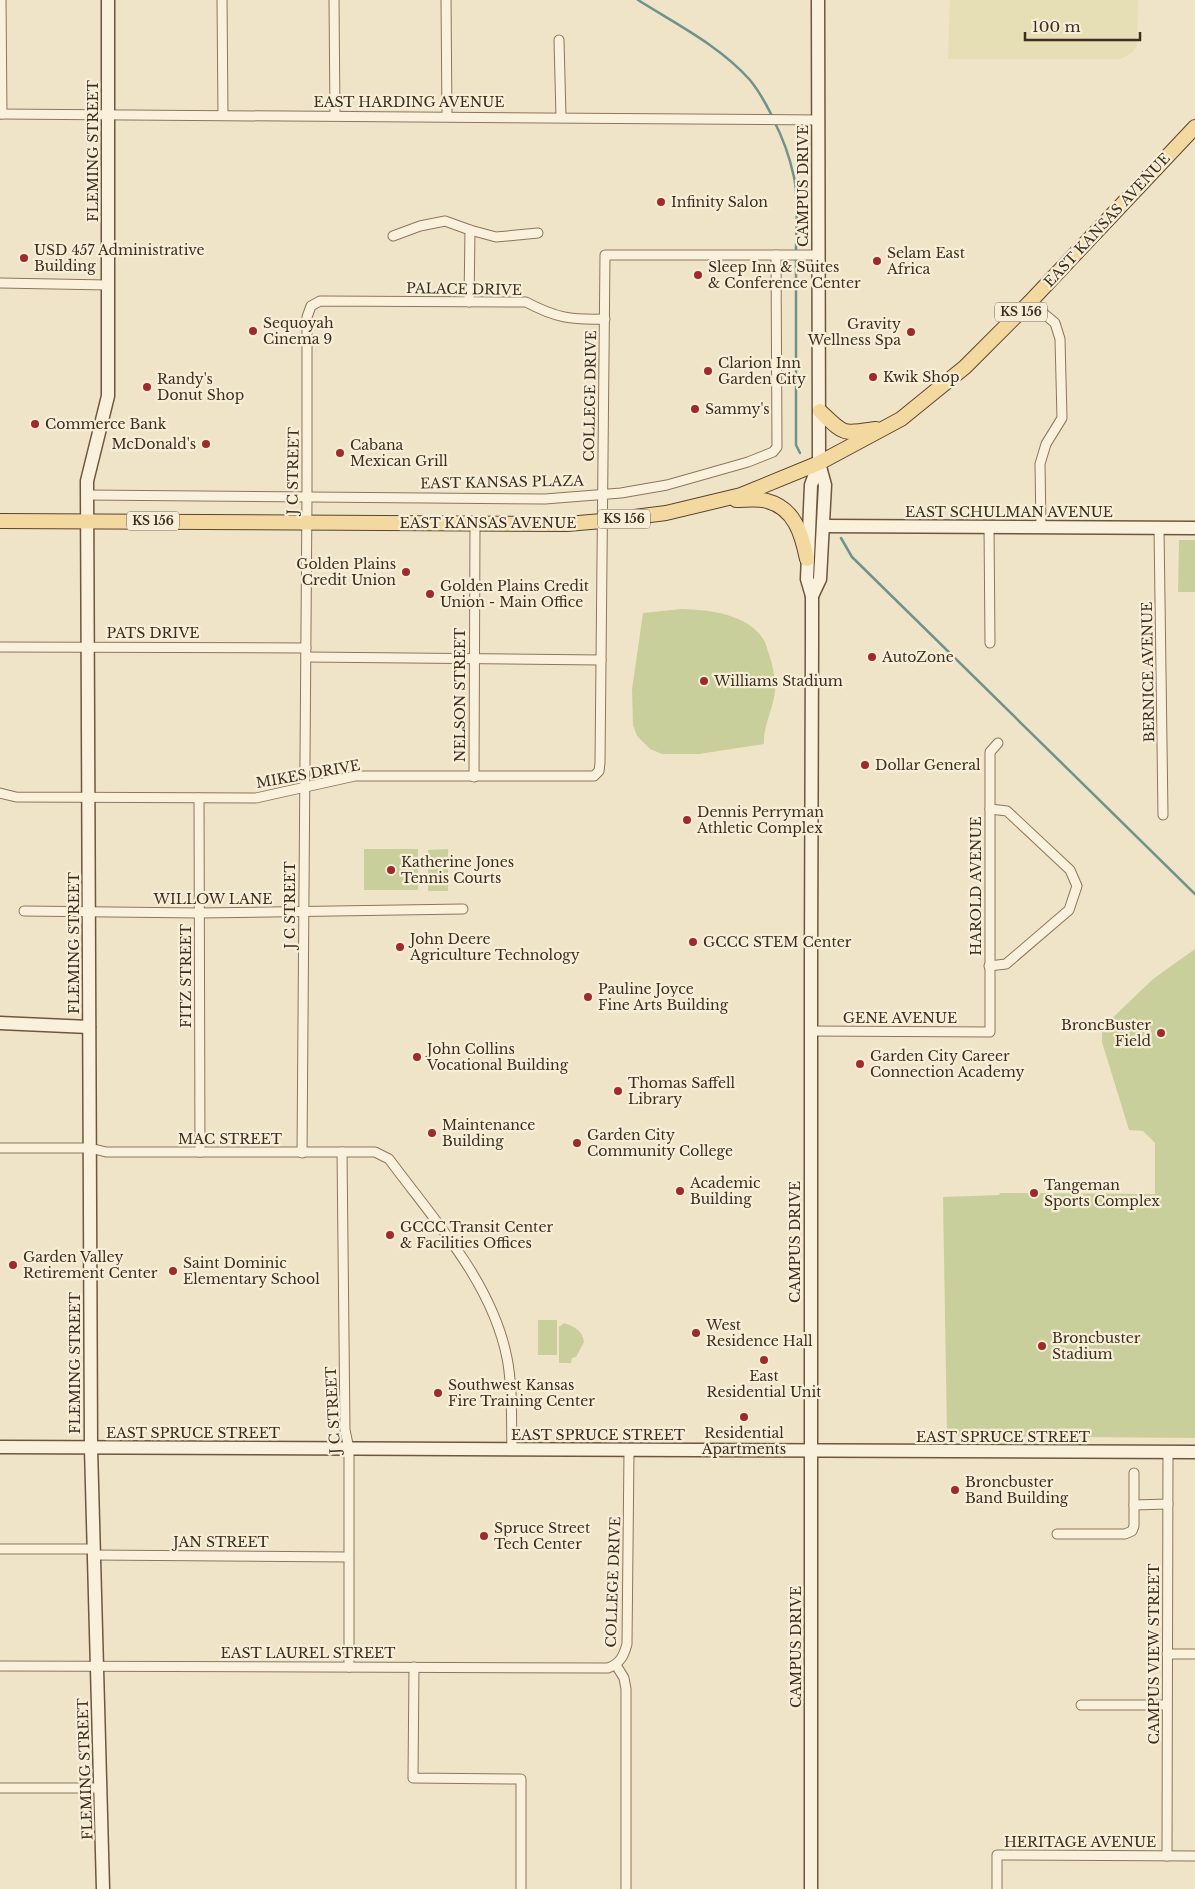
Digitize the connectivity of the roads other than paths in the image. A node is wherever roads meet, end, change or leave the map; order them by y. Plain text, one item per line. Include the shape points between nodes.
1 (1, 0) edge
2 (108, 0) edge
3 (222, 0) edge
4 (334, 0) edge
5 (446, 0) edge
6 (818, 0) edge
7 (559, 40) dead end
8 (1, 114) edge
9 (109, 114) junction
10 (223, 114) junction
11 (336, 115) junction
12 (447, 116) junction
13 (561, 117) junction
14 (818, 120) junction
15 (1195, 128) edge
16 (470, 230) junction
17 (538, 233) dead end
18 (393, 236) dead end
19 (776, 255) junction
20 (813, 255) junction
21 (0, 283) edge
22 (108, 285) junction
23 (320, 301) joint
24 (469, 302) junction
25 (1030, 302) junction
26 (604, 319) junction
27 (820, 411) junction
28 (885, 428) junction
29 (819, 463) junction
30 (603, 494) junction
31 (87, 495) junction
32 (307, 496) junction
33 (722, 500) junction
34 (0, 521) edge
35 (88, 521) junction
36 (602, 521) junction
37 (306, 522) junction
38 (475, 524) junction
39 (823, 526) junction
40 (990, 526) junction
41 (1041, 527) junction
42 (1160, 528) junction
43 (1195, 528) edge
44 (807, 559) junction
45 (812, 596) junction
46 (990, 643) dead end
47 (0, 646) edge
48 (88, 647) junction
49 (306, 653) junction
50 (474, 659) junction
51 (601, 660) junction
52 (998, 744) dead end
53 (474, 777) junction
54 (592, 777) joint
55 (304, 788) junction
56 (0, 793) edge
57 (89, 797) junction
58 (199, 798) junction
59 (990, 809) junction
60 (1163, 815) dead end
61 (463, 909) dead end
62 (24, 911) dead end
63 (304, 912) junction
64 (89, 913) junction
65 (200, 913) junction
66 (989, 966) junction
67 (0, 1023) edge
68 (89, 1027) junction
69 (811, 1031) junction
70 (990, 1032) joint
71 (0, 1148) edge
72 (90, 1148) junction
73 (200, 1152) junction
74 (342, 1152) junction
75 (302, 1153) junction
76 (0, 1447) edge
77 (90, 1448) junction
78 (348, 1449) junction
79 (512, 1450) junction
80 (629, 1451) junction
81 (811, 1451) junction
82 (1168, 1452) junction
83 (1195, 1452) edge
84 (1134, 1473) dead end
85 (1168, 1504) junction
86 (1134, 1505) junction
87 (1057, 1534) dead end
88 (0, 1549) edge
89 (94, 1552) junction
90 (348, 1557) junction
91 (1167, 1654) junction
92 (1195, 1654) edge
93 (616, 1665) junction
94 (0, 1666) edge
95 (97, 1667) junction
96 (349, 1667) junction
97 (414, 1668) junction
98 (1081, 1705) dead end
99 (1167, 1705) junction
100 (0, 1788) edge
101 (100, 1788) junction
102 (1167, 1856) junction
103 (1195, 1856) edge
104 (103, 1889) edge
105 (522, 1889) edge
106 (626, 1889) edge
107 (811, 1889) edge
108 (997, 1889) edge

1 - 8 street
2 - 9 street, FLEMING STREET
3 - 10 street
4 - 11 street
5 - 12 street
6 - 14 street, CAMPUS DRIVE
7 - 13 street
8 - 9 street, EAST HARDING AVENUE
9 - 10 street, EAST HARDING AVENUE
9 - 22 street, FLEMING STREET
10 - 11 street, EAST HARDING AVENUE
11 - 12 street, EAST HARDING AVENUE
12 - 13 street, EAST HARDING AVENUE
13 - 14 street, EAST HARDING AVENUE
14 - 20 street, CAMPUS DRIVE
15 - 25 main road, EAST KANSAS AVENUE / KS 156
16 - 17 street via 496,237
16 - 18 street via 445,221
16 - 24 street
19 - 20 street, COLLEGE DRIVE
19 - 26 street, COLLEGE DRIVE via 604,255
19 - 30 street, EAST KANSAS PLAZA via 777,446 773,452 695,479
20 - 27 street, CAMPUS DRIVE
21 - 22 street
22 - 31 street, FLEMING STREET via 108,396 87,481
23 - 24 street, PALACE DRIVE
23 - 32 street, J C STREET via 312,306 306,317
24 - 26 street, PALACE DRIVE via 526,302 561,317
25 - 28 main road, EAST KANSAS AVENUE / KS 156 via 965,367
25 - 41 street via 1055,323 1060,339 1062,418 1046,444 1040,464
26 - 30 street, COLLEGE DRIVE
27 - 28 main road via 841,431 852,433
27 - 29 street, CAMPUS DRIVE
28 - 29 main road, EAST KANSAS AVENUE / KS 156
29 - 33 main road, EAST KANSAS AVENUE / KS 156
29 - 39 street, CAMPUS DRIVE via 825,485
29 - 44 street, CAMPUS DRIVE via 811,485
30 - 32 street, EAST KANSAS PLAZA via 545,499
30 - 36 street, COLLEGE DRIVE
31 - 32 street, EAST KANSAS PLAZA
31 - 35 street, FLEMING STREET
32 - 37 street, J C STREET
33 - 36 main road, EAST KANSAS AVENUE / KS 156
33 - 44 main road via 766,500 787,512 797,523
34 - 35 main road, EAST KANSAS AVENUE / KS 156
35 - 37 main road, EAST KANSAS AVENUE / KS 156
35 - 48 street, FLEMING STREET
36 - 38 main road, EAST KANSAS AVENUE / KS 156
36 - 51 street, COLLEGE DRIVE
37 - 38 main road, EAST KANSAS AVENUE / KS 156
37 - 49 street, J C STREET
38 - 50 street, NELSON STREET
39 - 40 street, EAST SCHULMAN AVENUE
39 - 45 street, CAMPUS DRIVE via 820,579
40 - 41 street, EAST SCHULMAN AVENUE
40 - 46 street
41 - 42 street, EAST SCHULMAN AVENUE
42 - 43 street, EAST SCHULMAN AVENUE
42 - 60 street, BERNICE AVENUE
44 - 45 street, CAMPUS DRIVE via 807,579
45 - 69 street, CAMPUS DRIVE
47 - 48 street, PATS DRIVE
48 - 49 street, PATS DRIVE
48 - 57 street, FLEMING STREET
49 - 50 street, PATS DRIVE
49 - 55 street, J C STREET
50 - 51 street, PATS DRIVE
50 - 53 street, NELSON STREET
51 - 54 street, COLLEGE DRIVE via 600,763 599,772
52 - 59 street, HAROLD AVENUE via 990,752
53 - 54 street, MIKES DRIVE
53 - 55 street, MIKES DRIVE via 355,776
55 - 58 street, MIKES DRIVE via 256,798
55 - 63 street, J C STREET
56 - 57 street, MIKES DRIVE via 16,797
57 - 58 street, MIKES DRIVE
57 - 64 street, FLEMING STREET
58 - 65 street, FITZ STREET
59 - 66 street, HAROLD AVENUE
59 - 66 street via 1007,811 1070,870 1077,886 1070,910 1006,964
61 - 63 street, WILLOW LANE
62 - 64 street, WILLOW LANE
63 - 65 street, WILLOW LANE
63 - 75 street, J C STREET
64 - 65 street, WILLOW LANE
64 - 68 street, FLEMING STREET
65 - 73 street, FITZ STREET
66 - 70 street, HAROLD AVENUE
67 - 68 street
68 - 72 street, FLEMING STREET
69 - 70 street, GENE AVENUE
69 - 81 street, CAMPUS DRIVE
71 - 72 street, MAC STREET
72 - 73 street, MAC STREET via 106,1152
72 - 77 street, FLEMING STREET
73 - 75 street, MAC STREET
74 - 75 street, MAC STREET
74 - 78 street, J C STREET via 345,1430
74 - 79 street, MAC STREET via 375,1152 389,1159 478,1283 499,1326 510,1374
76 - 77 street, EAST SPRUCE STREET
77 - 78 street, EAST SPRUCE STREET
77 - 89 street, FLEMING STREET
78 - 79 street, EAST SPRUCE STREET
78 - 90 street, J C STREET
79 - 80 street, EAST SPRUCE STREET
80 - 81 street, EAST SPRUCE STREET
80 - 93 street, COLLEGE DRIVE via 627,1644 624,1656
81 - 82 street, EAST SPRUCE STREET
81 - 107 street, CAMPUS DRIVE
82 - 83 street, EAST SPRUCE STREET
82 - 85 street, CAMPUS VIEW STREET
84 - 86 street
85 - 86 street
85 - 91 street, CAMPUS VIEW STREET
86 - 87 street via 1134,1526 1125,1534
88 - 89 street, JAN STREET
89 - 90 street, JAN STREET
89 - 95 street, FLEMING STREET
90 - 96 street, J C STREET
91 - 92 street
91 - 99 street, CAMPUS VIEW STREET
93 - 97 street, EAST LAUREL STREET via 601,1668
93 - 106 street, COLLEGE DRIVE via 626,1689
94 - 95 street, EAST LAUREL STREET
95 - 96 street, EAST LAUREL STREET
95 - 101 street, FLEMING STREET
96 - 97 street, EAST LAUREL STREET
97 - 105 street via 413,1778 521,1779
98 - 99 street
99 - 102 street, CAMPUS VIEW STREET
100 - 101 street
101 - 104 street, FLEMING STREET
102 - 103 street, HERITAGE AVENUE
102 - 108 street, HERITAGE AVENUE via 998,1855

